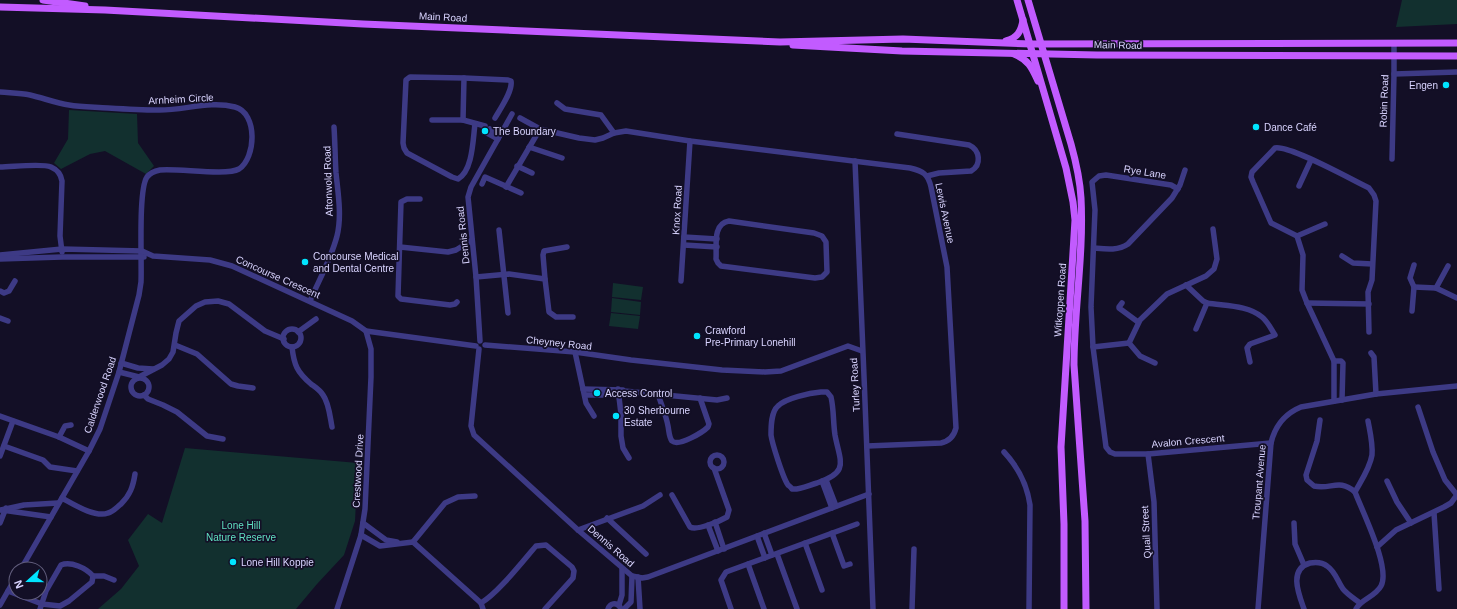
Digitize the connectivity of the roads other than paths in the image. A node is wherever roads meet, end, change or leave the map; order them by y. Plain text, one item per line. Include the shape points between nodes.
1 (43, 0) edge
2 (1017, 0) edge
3 (1028, 0) edge
4 (0, 7) edge
5 (105, 10) junction
6 (1023, 20) junction
7 (780, 42) junction
8 (1000, 42) junction
9 (1457, 43) edge
10 (1031, 44) junction
11 (1042, 44) junction
12 (1394, 44) junction
13 (1034, 53) junction
14 (1045, 53) junction
15 (1012, 54) junction
16 (1394, 56) junction
17 (1457, 56) edge
18 (1457, 72) edge
19 (1394, 74) junction
20 (464, 78) junction
21 (0, 92) edge
22 (1046, 95) junction
23 (557, 103) dead end
24 (512, 114) dead end
25 (495, 118) dead end
26 (520, 118) dead end
27 (432, 120) dead end
28 (463, 120) junction
29 (334, 127) dead end
30 (483, 128) junction
31 (540, 129) junction
32 (614, 133) junction
33 (897, 134) dead end
34 (499, 137) junction
35 (690, 141) junction
36 (530, 147) junction
37 (562, 158) dead end
38 (1392, 159) dead end
39 (1311, 160) junction
40 (855, 161) junction
41 (517, 166) junction
42 (0, 167) edge
43 (1184, 170) dead end
44 (532, 173) dead end
45 (927, 176) junction
46 (482, 184) dead end
47 (506, 186) junction
48 (1299, 186) dead end
49 (1178, 189) junction
50 (520, 193) dead end
51 (420, 199) dead end
52 (1325, 224) dead end
53 (1213, 229) dead end
54 (499, 230) dead end
55 (1297, 236) junction
56 (684, 237) junction
57 (717, 239) junction
58 (472, 240) junction
59 (684, 245) junction
60 (400, 247) junction
61 (566, 247) dead end
62 (717, 247) junction
63 (1094, 248) junction
64 (62, 249) junction
65 (0, 255) edge
66 (142, 255) junction
67 (1342, 256) dead end
68 (62, 257) junction
69 (0, 259) edge
70 (1372, 264) junction
71 (1414, 265) dead end
72 (1448, 266) dead end
73 (504, 274) junction
74 (476, 277) junction
75 (545, 279) junction
76 (15, 281) dead end
77 (681, 281) dead end
78 (1186, 285) junction
79 (1414, 287) junction
80 (1436, 288) junction
81 (0, 291) edge
82 (1457, 298) edge
83 (310, 301) junction
84 (457, 302) dead end
85 (1122, 303) dead end
86 (1207, 303) junction
87 (1307, 303) junction
88 (1369, 304) junction
89 (1412, 311) dead end
90 (508, 313) dead end
91 (573, 317) dead end
92 (0, 318) edge
93 (316, 319) dead end
94 (8, 321) dead end
95 (1138, 322) junction
96 (1196, 328) dead end
97 (366, 331) junction
98 (298, 332) junction
99 (1369, 332) dead end
100 (284, 339) junction
101 (1129, 343) junction
102 (174, 345) junction
103 (480, 345) junction
104 (292, 347) junction
105 (1094, 348) junction
106 (862, 351) junction
107 (575, 352) junction
108 (1371, 352) dead end
109 (1334, 361) junction
110 (1250, 362) dead end
111 (1155, 363) dead end
112 (121, 364) junction
113 (154, 369) junction
114 (119, 372) junction
115 (139, 377) junction
116 (1457, 386) edge
117 (253, 388) dead end
118 (583, 389) junction
119 (620, 391) junction
120 (658, 394) junction
121 (1376, 394) junction
122 (144, 395) junction
123 (585, 395) junction
124 (700, 398) junction
125 (727, 398) dead end
126 (1342, 400) junction
127 (1334, 401) junction
128 (1418, 407) dead end
129 (0, 416) edge
130 (594, 416) dead end
131 (1320, 420) dead end
132 (13, 421) junction
133 (1368, 421) dead end
134 (72, 426) dead end
135 (332, 427) dead end
136 (59, 437) junction
137 (223, 439) dead end
138 (1270, 443) junction
139 (4, 446) junction
140 (867, 446) junction
141 (1108, 450) joint
142 (89, 451) junction
143 (1004, 452) dead end
144 (1148, 454) junction
145 (0, 456) edge
146 (629, 458) dead end
147 (714, 468) dead end
148 (77, 471) junction
149 (135, 474) dead end
150 (824, 480) junction
151 (1388, 482) dead end
152 (1355, 492) junction
153 (672, 494) dead end
154 (869, 494) junction
155 (660, 495) dead end
156 (474, 496) dead end
157 (60, 501) junction
158 (834, 507) junction
159 (3, 510) edge
160 (1434, 512) junction
161 (51, 517) junction
162 (607, 518) junction
163 (0, 522) edge
164 (715, 522) junction
165 (363, 523) junction
166 (1294, 523) dead end
167 (1411, 523) junction
168 (857, 524) dead end
169 (708, 525) junction
170 (578, 530) junction
171 (764, 533) junction
172 (832, 533) junction
173 (361, 535) junction
174 (757, 536) junction
175 (413, 542) junction
176 (405, 543) junction
177 (805, 543) junction
178 (1377, 547) junction
179 (914, 549) dead end
180 (721, 550) junction
181 (646, 554) dead end
182 (774, 554) junction
183 (765, 558) junction
184 (26, 561) edge
185 (748, 564) junction
186 (850, 564) dead end
187 (1304, 565) junction
188 (622, 569) junction
189 (93, 576) junction
190 (632, 576) junction
191 (638, 577) junction
192 (114, 580) dead end
193 (1439, 588) dead end
194 (622, 590) junction
195 (822, 590) dead end
196 (8, 591) edge
197 (632, 592) junction
198 (30, 601) edge
199 (481, 603) junction
200 (1360, 603) junction
201 (1, 606) edge
202 (41, 606) edge
203 (621, 608) edge
204 (337, 609) edge
205 (483, 609) edge
206 (545, 609) edge
207 (608, 609) edge
208 (640, 609) edge
209 (731, 609) edge
210 (764, 609) edge
211 (797, 609) edge
212 (873, 609) edge
213 (912, 609) edge
214 (1029, 609) edge
215 (1064, 609) edge
216 (1086, 609) edge
217 (1157, 609) edge
218 (1258, 609) edge
219 (1304, 609) edge
220 (1356, 609) edge

1 - 5 main road, Main Road
2 - 6 main road, Witkoppen Road
3 - 11 main road, Witkoppen Road
4 - 5 main road, Main Road
5 - 7 main road, Main Road
6 - 8 main road via 1017,36
6 - 10 main road, Witkoppen Road
7 - 8 main road, Main Road via 903,39
7 - 15 main road, Main Road via 797,46
8 - 10 main road, Main Road
9 - 12 main road, Main Road
10 - 11 main road, Main Road
10 - 13 main road, Witkoppen Road
11 - 12 main road, Main Road
11 - 14 main road, Witkoppen Road
12 - 16 street, Robin Road
13 - 14 main road, Main Road
13 - 15 main road, Main Road
13 - 22 main road, Witkoppen Road
14 - 16 main road, Main Road
14 - 216 main road, Witkoppen Road via 1073,150 1081,198 1074,365 1085,521
15 - 22 main road via 1028,62
16 - 17 main road, Main Road
16 - 19 street, Robin Road
18 - 19 street
19 - 38 street, Robin Road
20 - 25 street via 511,81 510,90
20 - 28 street
20 - 30 street via 410,77 406,80 404,148 409,154 458,179 464,173
21 - 66 street, Arnheim Circle via 29,95 77,106 157,110 227,106 241,109 247,115 251,142 245,164 238,169 227,172 167,170 156,171 147,177 142,194
22 - 215 main road, Witkoppen Road via 1070,182 1075,220 1061,447
23 - 32 street via 565,109 601,115
24 - 34 street, Dennis Road
26 - 31 street, Lewis Avenue
27 - 28 street
28 - 30 street
29 - 83 street, Aftonwold Road via 339,196 338,227 331,254
30 - 34 street
31 - 32 street, Lewis Avenue via 589,140
31 - 36 street
32 - 35 street, Lewis Avenue via 626,131
33 - 45 street via 969,145 976,151 978,161 971,171
34 - 58 street, Dennis Road via 469,192
35 - 40 street, Lewis Avenue
35 - 56 street, Knox Road
36 - 37 street
36 - 41 street
39 - 48 street
39 - 55 street via 1283,148 1276,148 1252,174 1256,193 1271,223
39 - 70 street via 1369,188 1374,195 1376,201
40 - 45 street, Lewis Avenue via 914,169
40 - 106 street, Turley Road
41 - 44 street
41 - 47 street
42 - 64 street via 49,166 58,171 62,181
43 - 49 street
45 - 140 street, Lewis Avenue via 947,267 955,433 948,441 941,443
46 - 47 street via 485,177
47 - 50 street
49 - 63 street, Rye Lane via 1125,246 1118,249
49 - 63 street, Rye Lane via 1171,185 1106,175 1096,177 1092,182 1095,210
51 - 60 street via 407,199 402,202
52 - 55 street
53 - 78 street via 1216,265 1206,276
54 - 73 street
55 - 87 street via 1304,254 1302,290
56 - 57 street
56 - 59 street, Knox Road
57 - 62 street
57 - 62 street via 718,228 729,221 817,233 826,242 828,269 824,275 817,278 724,267 717,261
58 - 60 street via 448,252
58 - 74 street, Dennis Road
59 - 62 street
59 - 77 street, Knox Road
60 - 84 street via 399,298 450,305
61 - 75 street via 544,251
63 - 105 street, Rye Lane via 1091,307
64 - 65 street, Concourse Crescent
64 - 66 street, Concourse Crescent
64 - 68 street
66 - 68 street, Concourse Crescent
66 - 83 street, Concourse Crescent via 210,260 232,266
66 - 112 street, Calderwood Road via 139,295
67 - 70 street via 1349,262
68 - 69 street, Concourse Crescent
70 - 88 street
71 - 79 street via 1410,278
72 - 80 street
73 - 74 street
73 - 75 street
73 - 90 street
74 - 103 street, Dennis Road
75 - 91 street via 548,309 551,314 556,317
76 - 81 street via 8,292
78 - 86 street
78 - 95 street via 1167,294
79 - 80 street
79 - 89 street
80 - 82 street
83 - 97 street, Concourse Crescent via 352,321
85 - 95 street via 1119,308
86 - 96 street
86 - 110 street via 1243,308 1262,317 1275,336 1250,344
87 - 88 street
87 - 109 street
88 - 99 street
92 - 94 street
93 - 98 street
95 - 101 street
97 - 103 street, Cheyney Road
97 - 165 street, Crestwood Drive via 371,349 371,377
98 - 100 street via 293,329 287,331
98 - 104 street via 301,337 300,343
100 - 102 street via 265,331 229,304 210,301 196,306 179,321
100 - 104 street via 286,345
101 - 105 street
101 - 111 street via 1140,356
102 - 113 street via 169,359
102 - 117 street via 197,354 231,384
103 - 107 street, Cheyney Road
103 - 170 street, Dennis Road via 471,426 474,435
104 - 135 street via 297,369 325,397
105 - 141 street, Rye Lane via 1105,443
106 - 107 street, Cheyney Road via 848,346 781,371 766,372 722,370
106 - 140 street, Turley Road
107 - 118 street
108 - 121 street via 1374,360
109 - 126 street via 1343,363
109 - 127 street
112 - 113 street
112 - 114 street, Calderwood Road
113 - 115 street
114 - 115 street
114 - 142 street, Calderwood Road via 100,429
115 - 122 street via 149,384 149,390
115 - 122 street via 133,381 131,387 136,395
116 - 121 street, Troupant Avenue
118 - 119 street
118 - 123 street
119 - 120 street
119 - 123 street
119 - 146 street via 620,436
120 - 124 street
120 - 124 street via 670,437 676,443 686,441 708,427
121 - 126 street, Troupant Avenue
122 - 137 street via 177,412 207,436
123 - 130 street via 588,408
124 - 125 street
126 - 127 street, Troupant Avenue
127 - 138 street, Troupant Avenue via 1301,407 1291,412 1280,422
128 - 160 street via 1428,440 1445,480 1457,495 1451,502
129 - 132 street
131 - 152 street via 1317,440 1306,475 1307,480 1314,486 1342,485
132 - 136 street
132 - 139 street
133 - 152 street via 1372,456
134 - 136 street via 65,426
136 - 142 street
138 - 144 street, Avalon Crescent
138 - 218 street, Troupant Avenue
139 - 145 street
139 - 148 street via 43,460 50,467
140 - 154 street, Turley Road
141 - 144 street, Avalon Crescent via 1115,454
142 - 148 street, Calderwood Road
143 - 214 street via 1020,472 1030,505
144 - 217 street, Quail Street via 1154,502
147 - 164 street via 729,510 727,517
148 - 157 street, Calderwood Road
149 - 157 street via 129,496 107,514 90,512
150 - 150 street via 792,488 787,483 771,436 774,410 780,404 807,394 821,392 830,394 835,436 841,457 837,474
150 - 158 street
151 - 167 street
152 - 178 street
153 - 169 street via 690,527 696,529
154 - 158 street, Dennis Road
154 - 212 street, Turley Road
155 - 162 street via 643,506
156 - 175 street via 458,497 445,503
157 - 159 street
157 - 161 street, Calderwood Road
158 - 171 street, Dennis Road
159 - 161 street
159 - 163 street
160 - 167 street
160 - 193 street
161 - 184 street, Calderwood Road
162 - 170 street
162 - 181 street
164 - 169 street
164 - 180 street
165 - 173 street, Crestwood Drive
165 - 176 street via 386,540
166 - 187 street via 1295,544
167 - 178 street via 1394,532
168 - 172 street
169 - 180 street
170 - 188 street, Dennis Road
171 - 174 street, Dennis Road
171 - 182 street
172 - 177 street
172 - 186 street via 844,566
173 - 176 street via 380,546
173 - 204 street, Crestwood Drive
174 - 180 street, Dennis Road
174 - 183 street
175 - 176 street
175 - 199 street
177 - 182 street
177 - 195 street
178 - 200 street via 1383,571 1382,583 1375,593
179 - 213 street
180 - 191 street, Dennis Road via 648,577
182 - 183 street
182 - 211 street
183 - 185 street
185 - 209 street via 726,572 721,580
185 - 210 street
187 - 200 street via 1317,562 1327,566 1343,589
187 - 219 street via 1297,582
188 - 190 street, Dennis Road
188 - 194 street
189 - 192 street via 104,576
189 - 202 street via 92,582 63,605
189 - 202 street via 81,568 64,564 59,567
190 - 191 street, Dennis Road
190 - 197 street
191 - 208 street
194 - 197 street
194 - 203 street
196 - 201 street
197 - 203 street via 631,602
198 - 202 street
199 - 205 street
199 - 206 street via 536,546 546,544 572,567 574,574
200 - 220 street
203 - 207 street via 613,604

